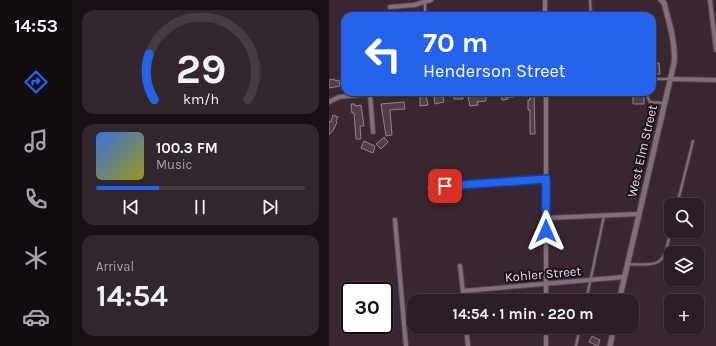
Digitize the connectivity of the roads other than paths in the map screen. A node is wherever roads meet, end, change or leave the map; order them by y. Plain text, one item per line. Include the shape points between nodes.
1 (431, 0) edge
2 (545, 0) edge
3 (589, 0) edge
4 (661, 0) edge
5 (710, 0) edge
6 (425, 2) junction
7 (390, 7) dead end
8 (425, 12) edge
9 (545, 12) edge
10 (590, 12) edge
11 (716, 50) edge
12 (656, 79) edge
13 (670, 79) junction
14 (716, 80) edge
15 (349, 96) edge
16 (369, 96) edge
17 (546, 96) edge
18 (647, 96) edge
19 (329, 102) edge
20 (665, 102) junction
21 (373, 132) dead end
22 (693, 141) dead end
23 (546, 179) junction
24 (430, 188) dead end
25 (679, 198) edge
26 (638, 214) junction
27 (604, 216) junction
28 (546, 218) junction
29 (395, 220) dead end
30 (669, 238) edge
31 (627, 264) junction
32 (461, 266) dead end
33 (624, 276) junction
34 (590, 280) junction
35 (546, 284) junction
36 (463, 291) junction
37 (463, 294) edge
38 (546, 294) edge
39 (587, 294) edge
40 (620, 294) edge
41 (467, 334) edge
42 (546, 334) edge
43 (579, 334) edge
44 (613, 334) edge
45 (406, 346) edge
46 (468, 346) edge
47 (546, 346) edge
48 (576, 346) edge
49 (610, 346) edge

1 - 6 street
2 - 9 street
3 - 10 lane
4 - 13 street, West Elm Street via 674,52
5 - 11 street
6 - 7 street
6 - 8 lane
12 - 13 lane
13 - 14 street
13 - 20 street, West Elm Street
15 - 19 street
16 - 21 street
17 - 23 street
18 - 20 lane via 650,102
20 - 26 street, West Elm Street
22 - 25 lane
23 - 24 street
23 - 28 street
26 - 27 street
26 - 31 street, West Elm Street
27 - 28 street
27 - 34 lane
28 - 35 street
29 - 45 street
30 - 31 lane via 662,260 647,265
31 - 33 street, West Elm Street
32 - 36 street
33 - 34 street, Kohler Street
33 - 40 street, West Elm Street
34 - 35 street, Kohler Street
34 - 39 lane
35 - 36 street, Kohler Street
35 - 38 street
36 - 37 street
41 - 46 street
42 - 47 street
43 - 48 lane
44 - 49 street

